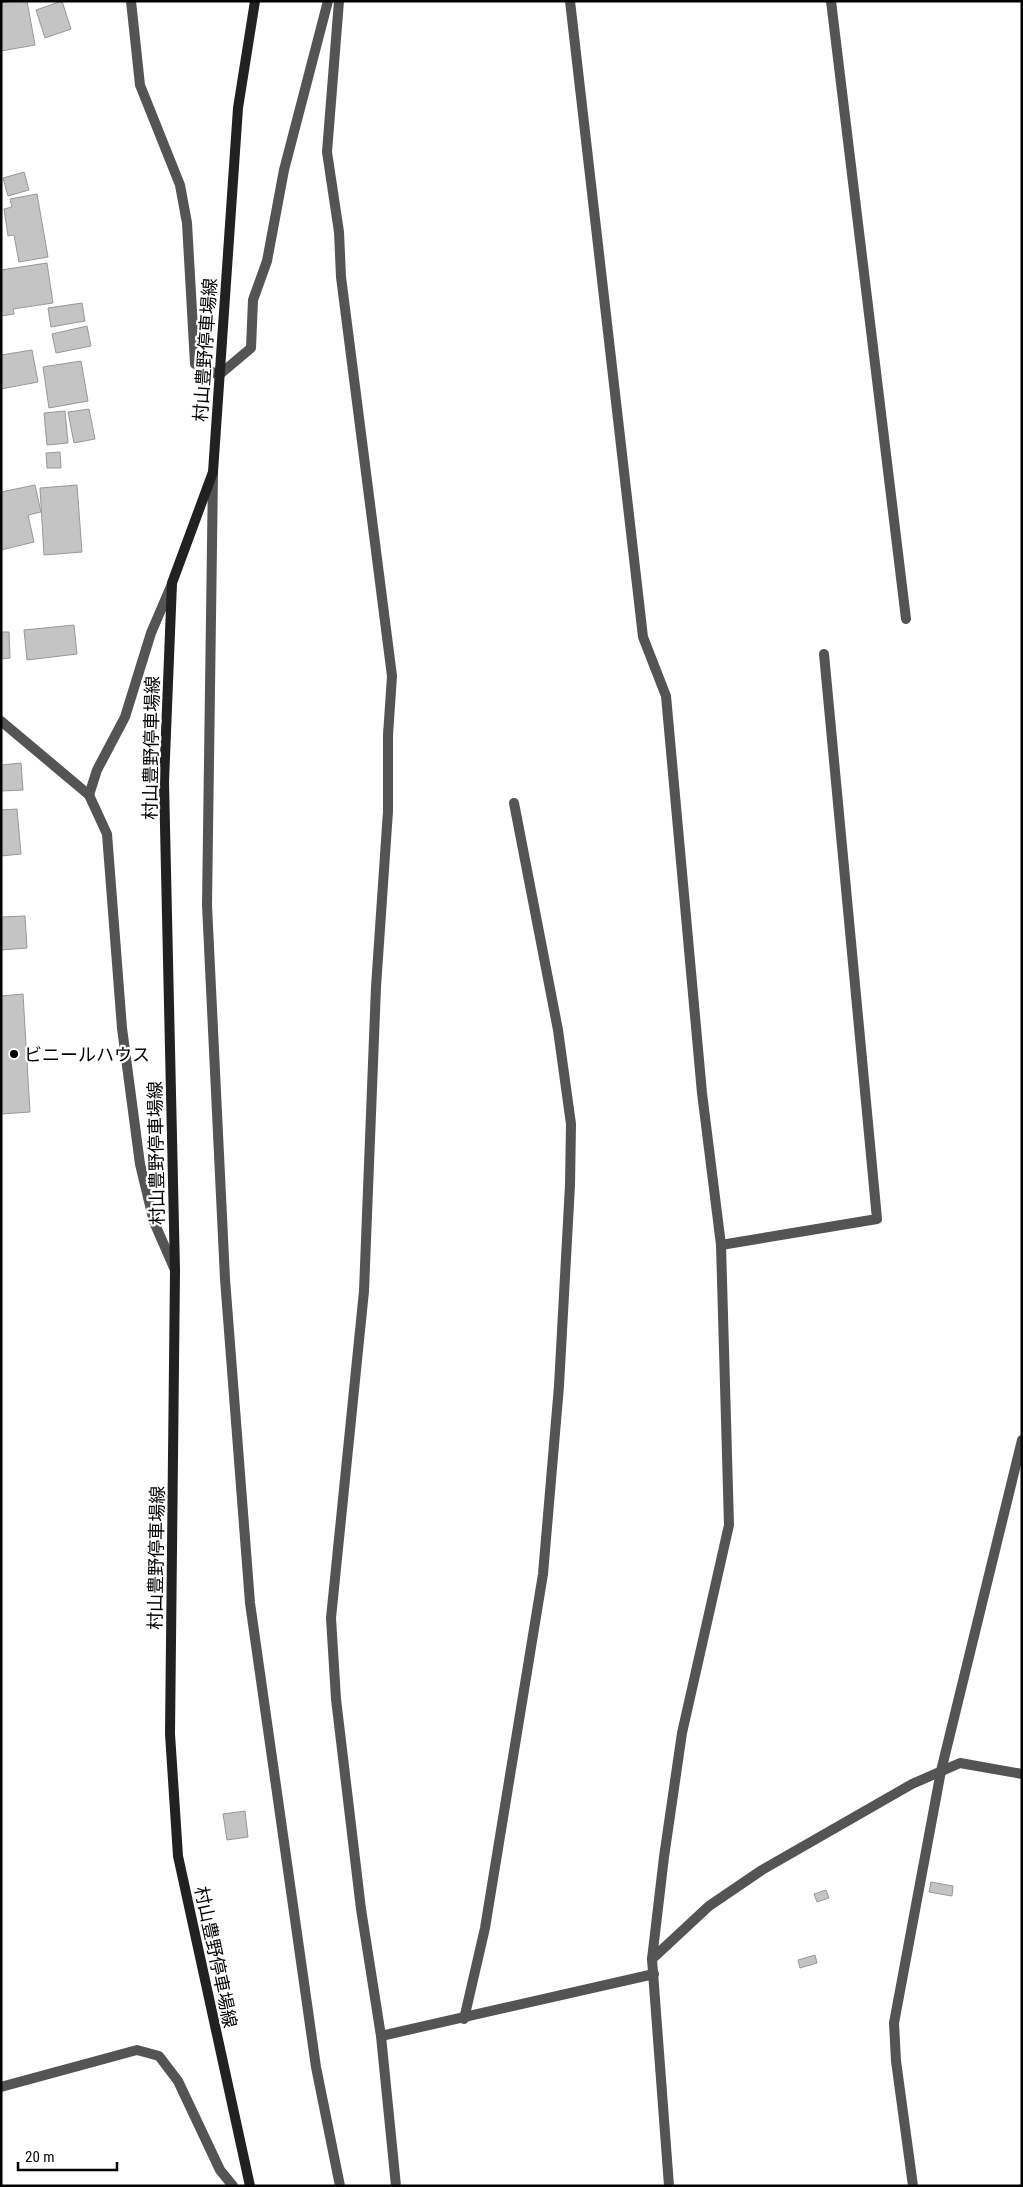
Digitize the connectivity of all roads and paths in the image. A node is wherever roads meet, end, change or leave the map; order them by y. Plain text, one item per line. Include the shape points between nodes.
1 (131, 1) edge
2 (255, 1) edge
3 (328, 1) edge
4 (339, 1) edge
5 (570, 1) edge
6 (831, 1) edge
7 (219, 375) junction
8 (213, 472) junction
9 (172, 583) junction
10 (906, 619) dead end
11 (824, 654) dead end
12 (1, 721) edge
13 (90, 795) junction
14 (514, 803) dead end
15 (721, 1245) junction
16 (175, 1270) junction
17 (1022, 1440) edge
18 (941, 1772) junction
19 (1022, 1774) edge
20 (652, 1959) junction
21 (654, 1974) junction
22 (464, 2018) junction
23 (381, 2036) junction
24 (1, 2087) edge
25 (233, 2186) edge
26 (250, 2186) edge
27 (340, 2186) edge
28 (396, 2186) edge
29 (669, 2186) edge
30 (914, 2186) edge

1 - 7 street via 140,85 180,185 187,224 195,364
2 - 7 main road, 村山豊野停車場線 via 238,108
3 - 7 street via 284,170 266,262 253,300 250,348
4 - 23 street via 327,152 392,676 364,1291 331,1618 336,1699 361,1909
5 - 15 street via 643,636 666,696 702,1093
6 - 10 street
7 - 8 main road, 村山豊野停車場線
8 - 9 main road, 村山豊野停車場線
8 - 27 street via 207,905 225,1279 250,1603 316,2067
9 - 13 street via 150,633 125,717 97,770
9 - 16 main road, 村山豊野停車場線 via 164,782
11 - 15 street via 877,1219
12 - 13 street
13 - 16 street via 107,834 122,1028 140,1164 154,1222
14 - 22 street via 558,1030 570,1124 570,1185 559,1386 543,1574 486,1928
15 - 20 street via 729,1525 682,1733
16 - 26 main road, 村山豊野停車場線 via 170,1734 178,1856
17 - 18 street
18 - 19 street via 960,1763
18 - 20 street via 859,1813 762,1870 710,1906
18 - 30 street via 894,2023 896,2062
20 - 21 street
21 - 22 street
21 - 29 street
22 - 23 street
23 - 28 street
24 - 25 street via 137,2050 159,2056 178,2082 220,2170

